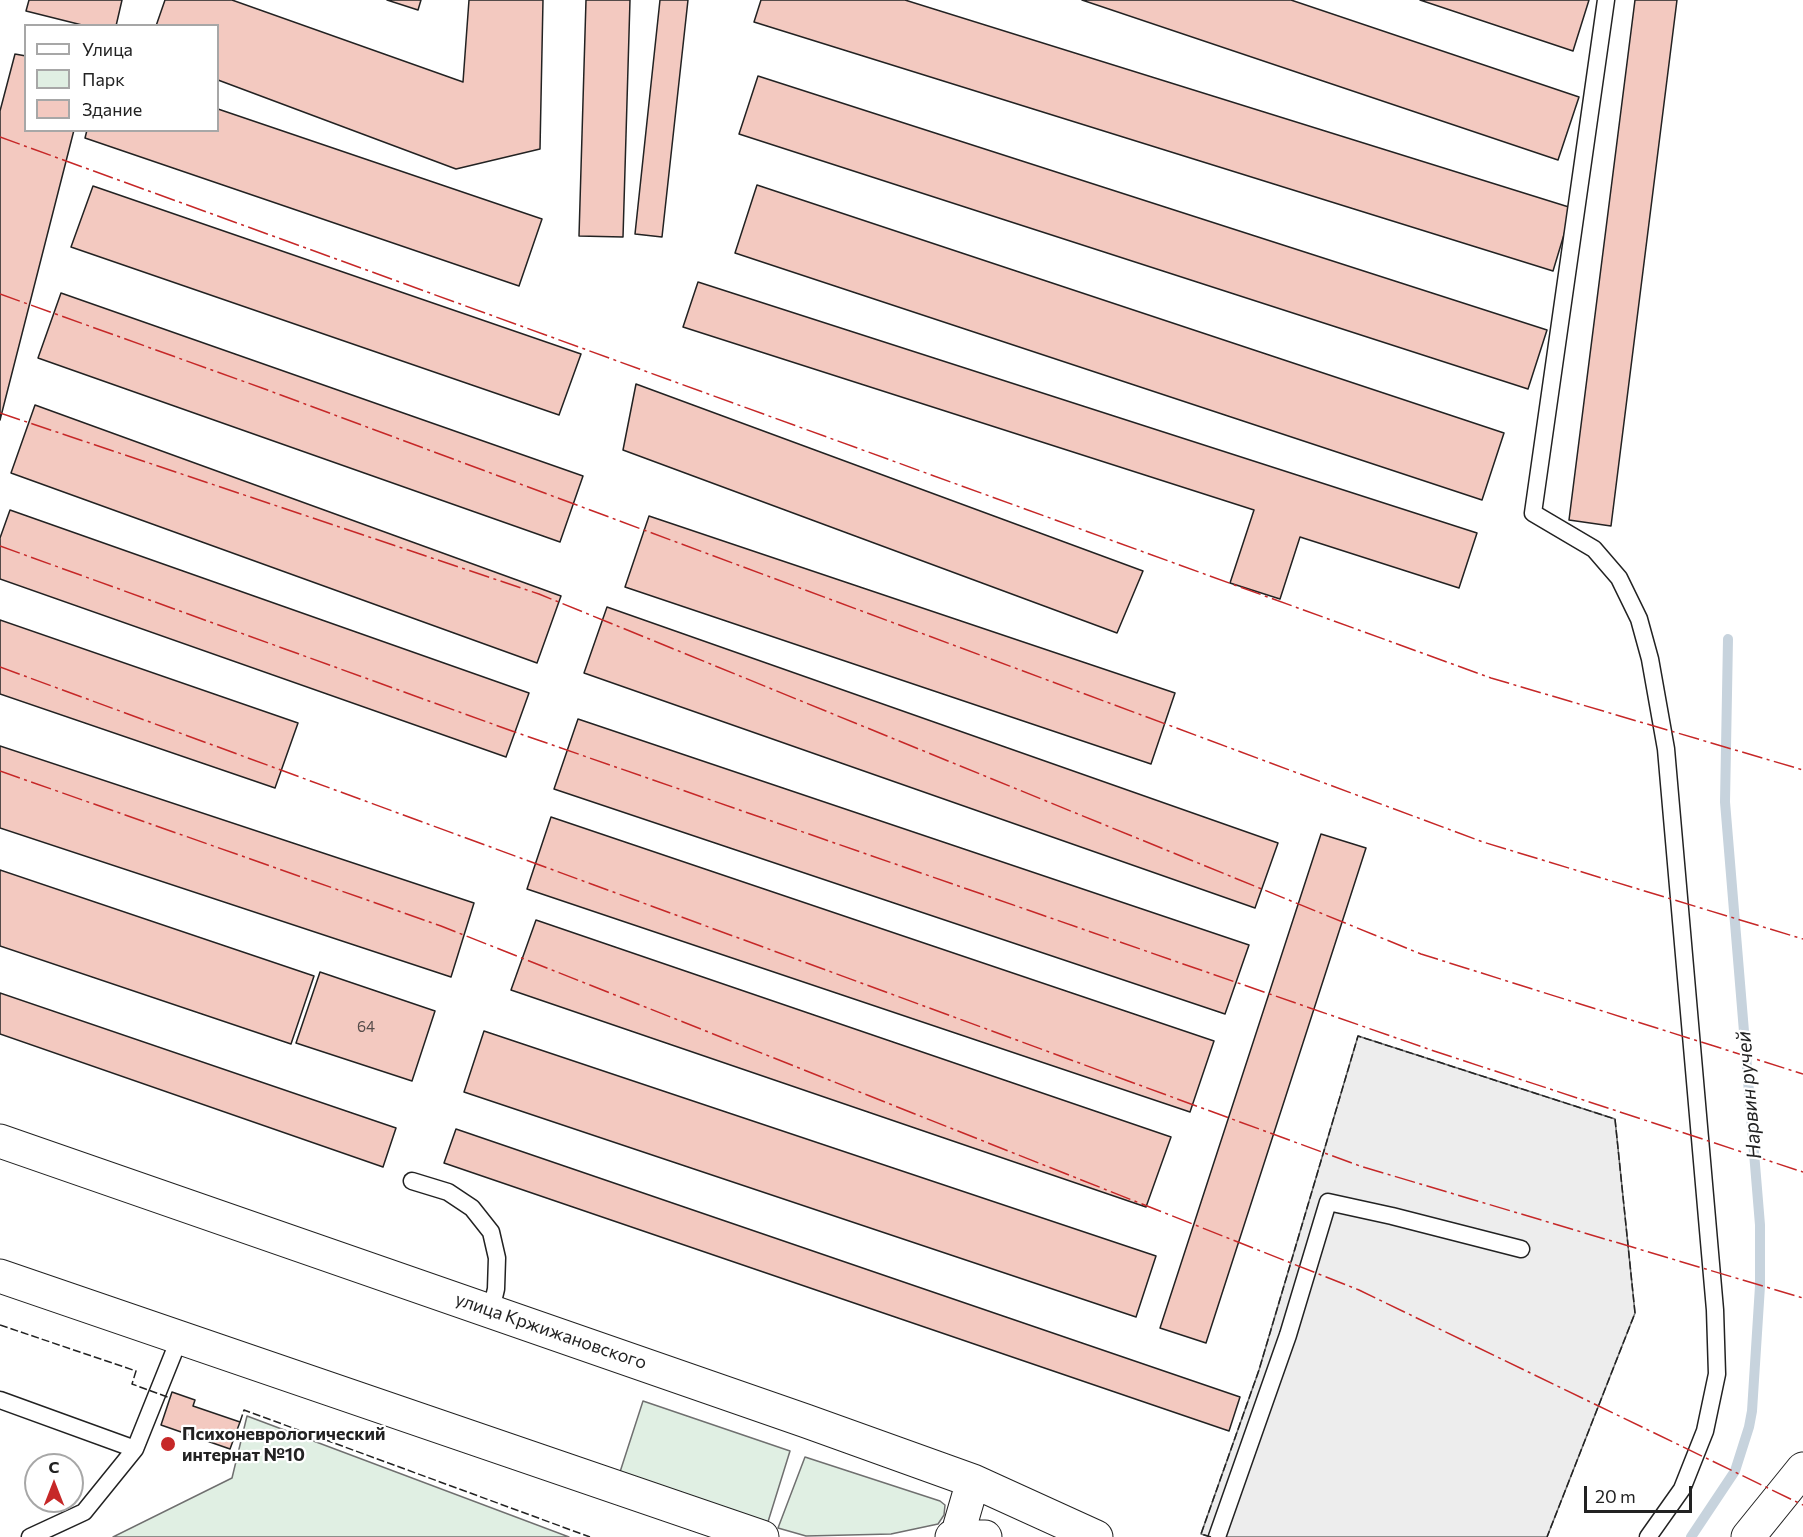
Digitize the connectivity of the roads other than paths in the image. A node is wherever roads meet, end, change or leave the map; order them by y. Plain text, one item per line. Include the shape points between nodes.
1 (1606, 0) edge
2 (0, 1141) edge
3 (412, 1181) dead end
4 (1521, 1250) dead end
5 (0, 1276) edge
6 (491, 1310) junction
7 (180, 1337) junction
8 (0, 1400) edge
9 (135, 1449) junction
10 (1803, 1469) edge
11 (973, 1481) junction
12 (30, 1537) edge
13 (762, 1537) edge
14 (965, 1537) edge
15 (1096, 1537) edge
16 (1217, 1537) edge
17 (1648, 1537) edge
18 (1748, 1537) edge

1 - 17 lane via 1533,513 1594,549 1619,578 1639,619 1666,749 1715,1310 1717,1374 1705,1431 1682,1489
2 - 6 street, улица Кржижановского
3 - 6 lane via 447,1192 472,1208 491,1232 497,1258
4 - 16 lane via 1328,1202 1288,1335
5 - 7 street
6 - 11 street, улица Кржижановского
7 - 9 lane
7 - 13 street
8 - 9 lane
9 - 12 lane via 84,1512
10 - 18 street
11 - 14 street
11 - 15 street, улица Кржижановского

